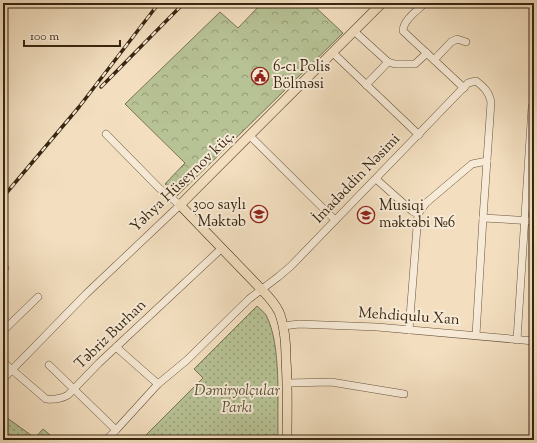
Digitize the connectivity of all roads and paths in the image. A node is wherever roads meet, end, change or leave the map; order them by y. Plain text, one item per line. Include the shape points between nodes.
1 (382, 3) edge
2 (425, 3) edge
3 (354, 31) junction
4 (466, 42) dead end
5 (333, 53) junction
6 (426, 53) junction
7 (434, 60) junction
8 (388, 62) junction
9 (366, 85) junction
10 (466, 85) junction
11 (532, 107) dead end
12 (106, 134) dead end
13 (418, 135) junction
14 (250, 136) junction
15 (487, 161) junction
16 (376, 179) junction
17 (180, 205) junction
18 (418, 214) junction
19 (483, 218) junction
20 (335, 220) junction
21 (525, 220) junction
22 (534, 221) edge
23 (222, 248) junction
24 (262, 290) junction
25 (38, 297) dead end
26 (283, 326) junction
27 (4, 329) edge
28 (409, 330) junction
29 (476, 335) junction
30 (517, 340) junction
31 (534, 341) edge
32 (116, 347) junction
33 (3, 362) edge
34 (49, 365) dead end
35 (11, 370) junction
36 (3, 379) edge
37 (288, 383) junction
38 (158, 384) junction
39 (74, 389) junction
40 (404, 394) dead end
41 (116, 430) junction
42 (106, 440) edge
43 (287, 440) edge

1 - 3 main road, Yəhya Hüseynov küç.
2 - 6 street via 408,20 403,31
3 - 5 main road, Yəhya Hüseynov küç.
3 - 8 street
4 - 7 street via 457,39 451,42
5 - 9 street
5 - 14 main road, Yəhya Hüseynov küç.
6 - 7 street
6 - 8 street via 414,64
7 - 10 street
8 - 9 street
9 - 13 street
10 - 13 street, İmadəddin Nəsimi
10 - 15 street via 476,81 489,93 491,102
11 - 21 street
12 - 17 street via 159,188
13 - 16 street, İmadəddin Nəsimi
14 - 17 main road, Yəhya Hüseynov küç.
14 - 20 street
15 - 18 street via 472,164 426,203
15 - 19 street
16 - 18 street
16 - 20 street, İmadəddin Nəsimi
17 - 23 main road
17 - 35 street, Yəhya Hüseynov küç.
18 - 28 street
19 - 21 street
19 - 29 street
20 - 24 street, İmadəddin Nəsimi via 291,266
21 - 22 street
21 - 30 street
23 - 24 main road
23 - 32 street, Təbriz Burhan
24 - 26 main road via 272,301
24 - 38 street, İmadəddin Nəsimi via 249,299 187,360
25 - 27 street
26 - 28 street, Mehdiqulu Xan via 299,324
26 - 37 main road
28 - 29 street, Mehdiqulu Xan
29 - 30 street, Mehdiqulu Xan
30 - 31 street, Mehdiqulu Xan
32 - 38 street
32 - 39 street, Təbriz Burhan
33 - 35 street, Təbriz Burhan
34 - 39 street
35 - 36 street, Yəhya Hüseynov küç.
35 - 39 street, Təbriz Burhan via 46,399 63,398
37 - 40 street via 331,382
37 - 43 main road
38 - 41 street, İmadəddin Nəsimi
39 - 41 street
41 - 42 street, İmadəddin Nəsimi

